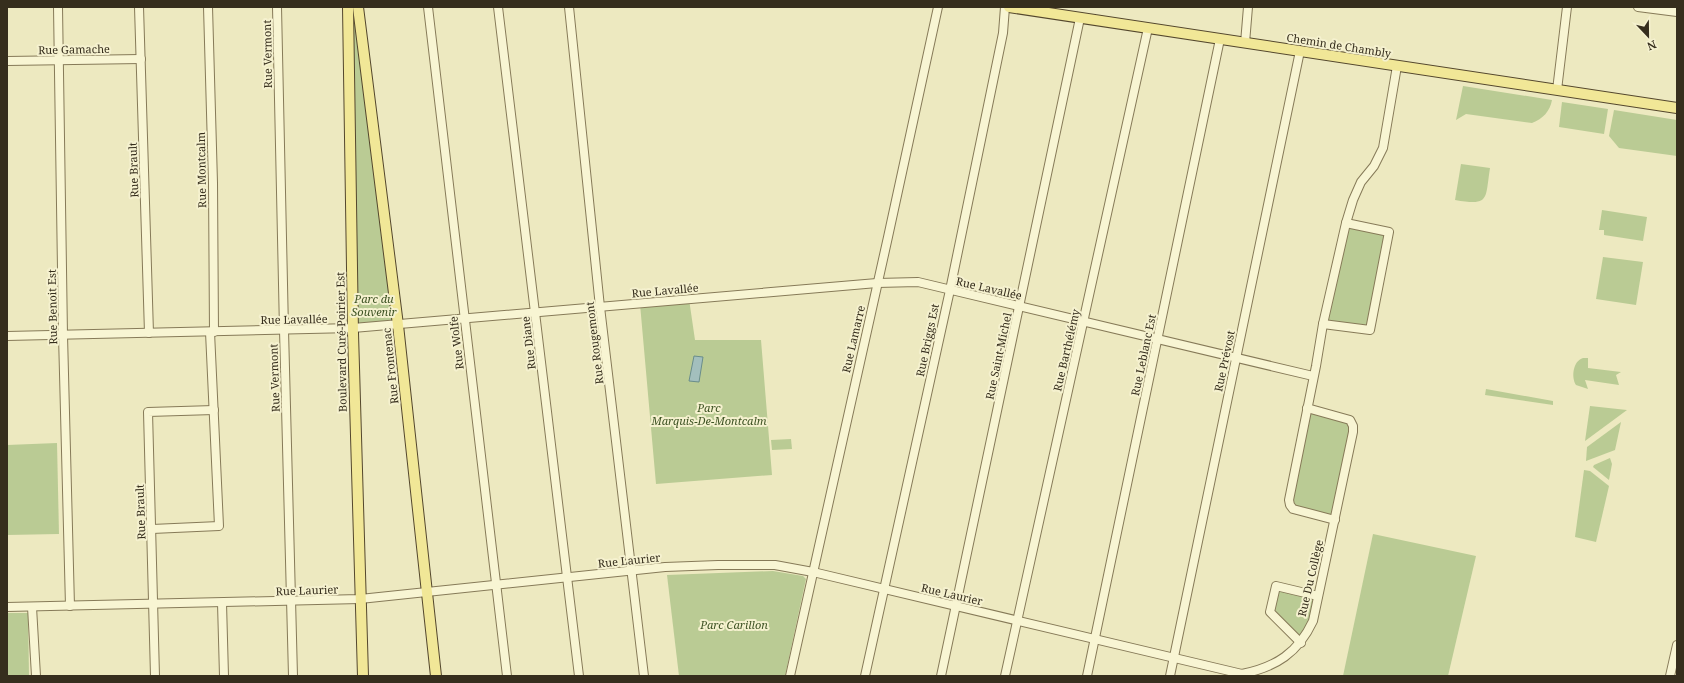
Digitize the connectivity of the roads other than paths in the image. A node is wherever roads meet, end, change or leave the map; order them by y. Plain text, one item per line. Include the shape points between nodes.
1 (58, 7) edge
2 (139, 7) edge
3 (208, 7) edge
4 (277, 7) edge
5 (348, 7) edge
6 (358, 7) edge
7 (428, 7) edge
8 (498, 7) edge
9 (569, 7) edge
10 (938, 7) edge
11 (1005, 7) edge
12 (1009, 7) edge
13 (1248, 7) edge
14 (1567, 7) edge
15 (1638, 7) edge
16 (1677, 12) edge
17 (1080, 18) junction
18 (1148, 28) junction
19 (1220, 39) junction
20 (1245, 43) junction
21 (1300, 51) junction
22 (140, 59) junction
23 (60, 60) junction
24 (7, 61) edge
25 (1397, 66) junction
26 (1557, 90) junction
27 (1677, 109) edge
28 (1346, 223) junction
29 (877, 283) junction
30 (950, 290) junction
31 (1020, 306) junction
32 (600, 307) junction
33 (536, 313) junction
34 (465, 319) junction
35 (1084, 322) junction
36 (398, 324) junction
37 (1323, 324) junction
38 (353, 328) junction
39 (284, 330) junction
40 (212, 332) junction
41 (149, 333) junction
42 (63, 335) junction
43 (7, 336) edge
44 (1158, 339) junction
45 (1236, 358) junction
46 (1314, 376) junction
47 (1307, 408) junction
48 (214, 410) junction
49 (1335, 520) junction
50 (152, 529) junction
51 (632, 571) junction
52 (813, 572) junction
53 (567, 578) junction
54 (495, 586) junction
55 (884, 589) junction
56 (426, 592) junction
57 (1318, 596) junction
58 (360, 599) junction
59 (291, 602) junction
60 (222, 603) junction
61 (154, 604) junction
62 (70, 606) junction
63 (956, 606) junction
64 (7, 607) edge
65 (32, 607) junction
66 (1017, 621) junction
67 (1095, 639) junction
68 (1301, 643) junction
69 (1677, 645) edge
70 (1174, 658) junction
71 (1242, 675) edge
72 (36, 676) edge
73 (155, 676) edge
74 (224, 676) edge
75 (294, 676) edge
76 (363, 676) edge
77 (436, 676) edge
78 (507, 676) edge
79 (579, 676) edge
80 (644, 676) edge
81 (790, 676) edge
82 (865, 676) edge
83 (941, 676) edge
84 (1005, 676) edge
85 (1087, 676) edge
86 (1170, 676) edge
87 (1670, 676) edge

1 - 23 street, Rue Benoit Est
2 - 22 street, Rue Brault
3 - 40 street, Rue Montcalm via 213,183
4 - 39 street, Rue Vermont
5 - 38 main road, Boulevard Curé-Poirier Est
6 - 36 main road, Rue Frontenac
7 - 34 street, Rue Wolfe
8 - 33 street, Rue Diane
9 - 32 street, Rue Rougemont
10 - 29 street, Rue Lamarre
11 - 30 street, Rue Briggs Est via 1003,33
12 - 17 main road, Chemin de Chambly
13 - 20 street
14 - 26 street
15 - 16 street
17 - 18 main road, Chemin de Chambly
17 - 31 street, Rue Saint-Michel
18 - 19 main road, Chemin de Chambly
18 - 35 street, Rue Barthélémy
19 - 20 main road, Chemin de Chambly
19 - 44 street, Rue Leblanc Est
20 - 21 main road, Chemin de Chambly
21 - 25 main road, Chemin de Chambly
21 - 45 street, Rue Prévost
22 - 23 street, Rue Gamache
22 - 41 street, Rue Brault
23 - 24 street, Rue Gamache
23 - 42 street, Rue Benoit Est
25 - 26 main road, Chemin de Chambly
25 - 28 street via 1383,148 1374,166 1361,182
26 - 27 main road, Chemin de Chambly
28 - 37 street
28 - 37 street via 1389,232 1370,330
29 - 30 street, Rue Lavallée via 918,282
29 - 32 street, Rue Lavallée
29 - 52 street, Rue Lamarre
30 - 31 street, Rue Lavallée
30 - 55 street, Rue Briggs Est
31 - 35 street, Rue Lavallée
31 - 63 street, Rue Saint-Michel
32 - 33 street, Rue Lavallée
32 - 51 street, Rue Rougemont
33 - 34 street, Rue Lavallée
33 - 53 street, Rue Diane
34 - 36 street, Rue Lavallée
34 - 54 street, Rue Wolfe
35 - 44 street, Rue Lavallée
35 - 66 street, Rue Barthélémy
36 - 38 street, Rue Lavallée
36 - 56 main road, Rue Frontenac
37 - 46 street
38 - 39 street, Rue Lavallée
38 - 58 main road, Boulevard Curé-Poirier Est
39 - 40 street, Rue Lavallée
39 - 59 street, Rue Vermont
40 - 41 street, Rue Lavallée
40 - 48 street, Rue Montcalm
41 - 42 street, Rue Lavallée
42 - 43 street, Rue Lavallée
42 - 62 street, Rue Benoit Est
44 - 45 street, Rue Lavallée
44 - 67 street, Rue Leblanc Est
45 - 46 street, Rue Lavallée
45 - 70 street, Rue Prévost
46 - 47 street
47 - 49 street via 1290,505 1294,509
47 - 49 street, Rue Du Collège via 1350,420 1353,426
48 - 50 street, Rue Brault via 148,412
48 - 50 street, Rue Montcalm via 219,526
49 - 57 street, Rue Du Collège
50 - 61 street, Rue Brault
51 - 52 street, Rue Laurier via 665,567 775,565
51 - 53 street, Rue Laurier
51 - 80 street, Rue Rougemont
52 - 55 street, Rue Laurier
52 - 81 street, Rue Lamarre
53 - 54 street, Rue Laurier
53 - 79 street, Rue Diane
54 - 56 street, Rue Laurier
54 - 78 street, Rue Wolfe
55 - 63 street, Rue Laurier
55 - 82 street, Rue Briggs Est
56 - 58 street, Rue Laurier
56 - 77 main road, Rue Frontenac
57 - 68 street, Rue Du Collège via 1313,621
57 - 68 street via 1276,586 1270,612
58 - 59 street, Rue Laurier
58 - 76 main road, Boulevard Curé-Poirier Est
59 - 60 street, Rue Laurier
59 - 75 street, Rue Vermont
60 - 61 street, Rue Laurier
60 - 74 street
61 - 62 street, Rue Laurier
61 - 73 street, Rue Brault
62 - 65 street, Rue Laurier
63 - 66 street, Rue Laurier
63 - 83 street, Rue Saint-Michel
64 - 65 street, Rue Laurier
65 - 72 street
66 - 67 street, Rue Laurier
66 - 84 street, Rue Barthélémy
67 - 70 street, Rue Laurier
67 - 85 street, Rue Leblanc Est
68 - 71 street, Rue Du Collège via 1284,658 1261,670
69 - 87 street
70 - 71 street, Rue Laurier
70 - 86 street, Rue Prévost

